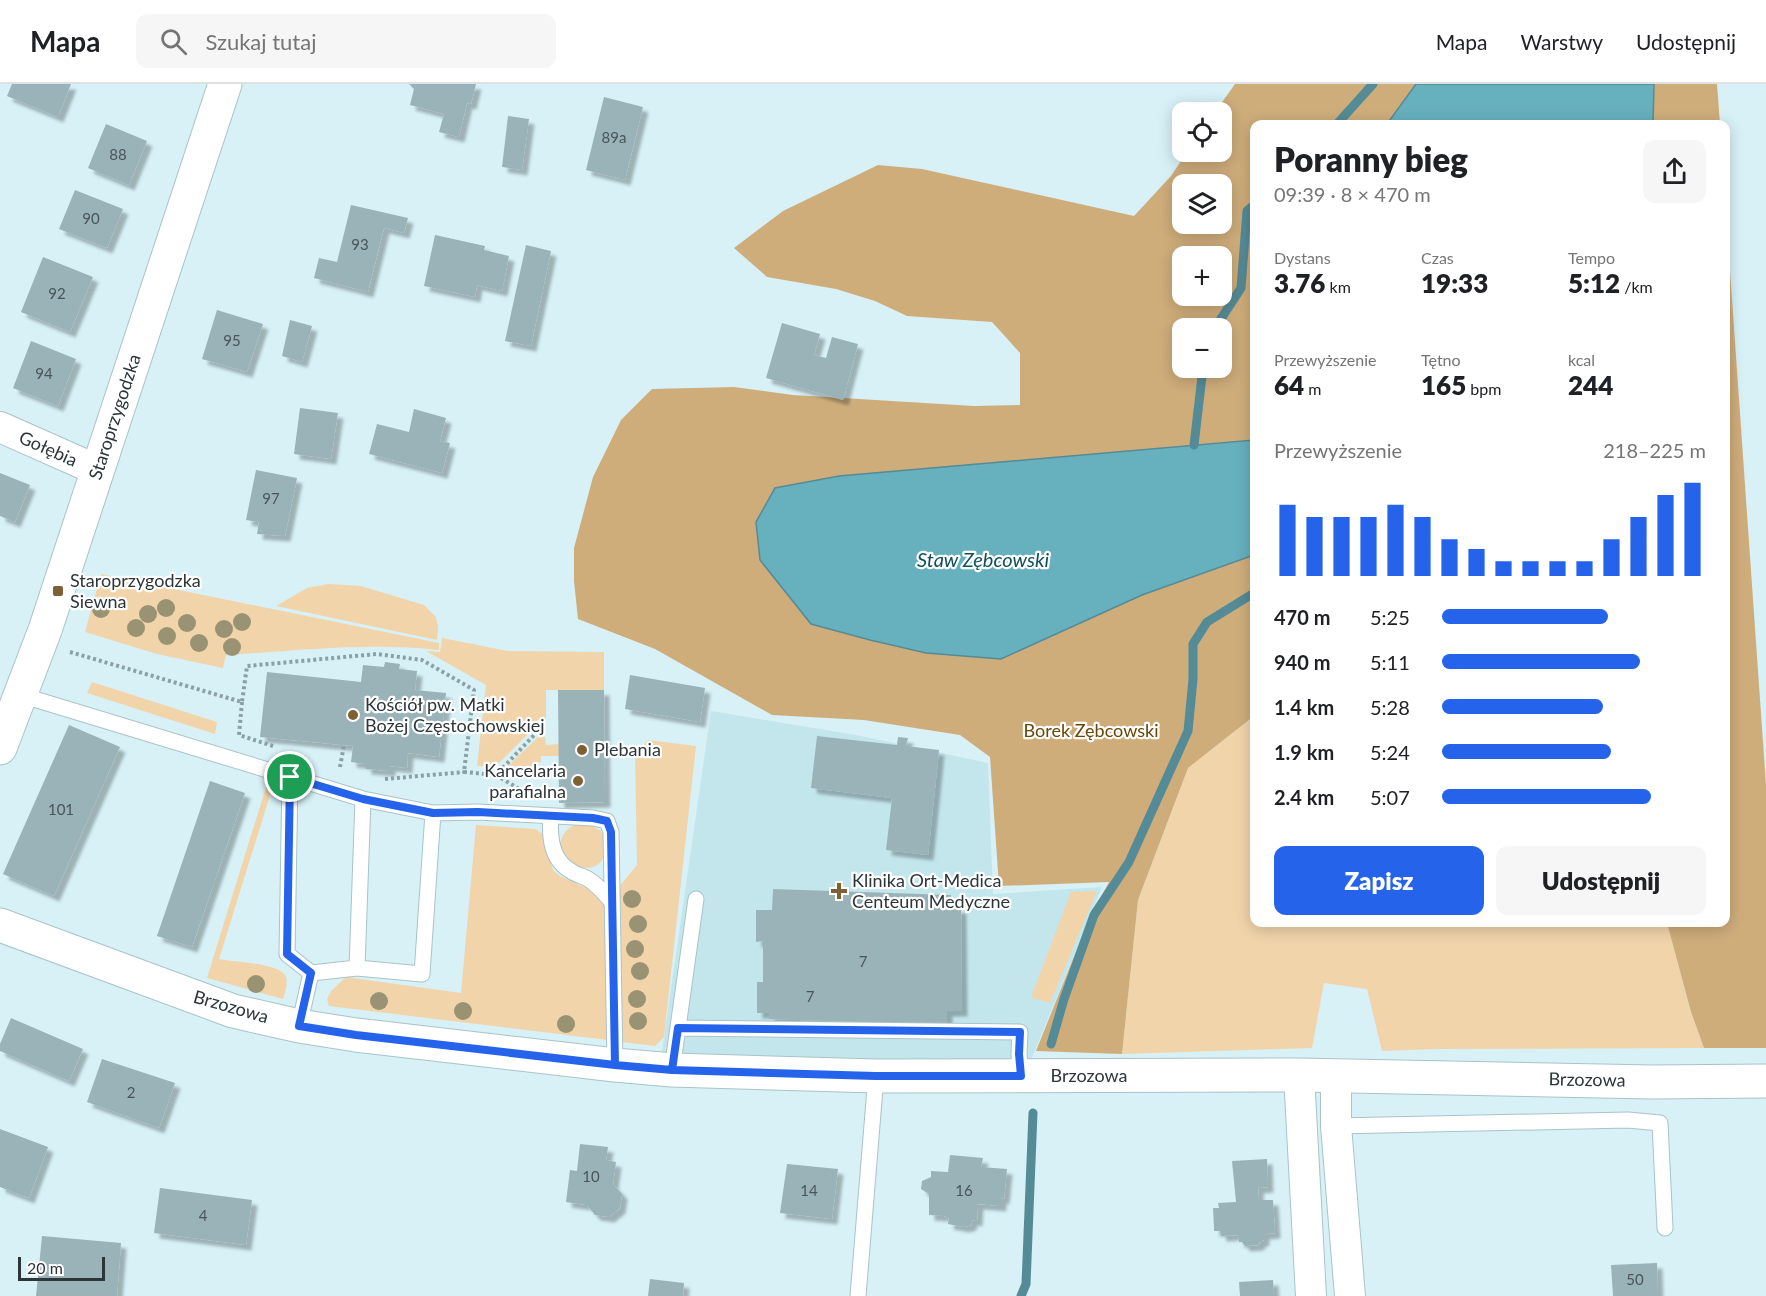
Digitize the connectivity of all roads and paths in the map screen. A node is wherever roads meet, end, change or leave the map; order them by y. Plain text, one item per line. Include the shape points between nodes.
1 (225, 84) edge
2 (0, 427) edge
3 (97, 470) junction
4 (66, 651) dead end
5 (21, 695) junction
6 (242, 702) junction
7 (539, 730) dead end
8 (344, 746) dead end
9 (0, 748) edge
10 (281, 748) dead end
11 (333, 765) dead end
12 (464, 772) junction
13 (290, 777) junction
14 (379, 780) dead end
15 (363, 799) junction
16 (433, 813) junction
17 (551, 816) junction
18 (696, 899) dead end
19 (612, 902) junction
20 (0, 925) edge
21 (357, 968) junction
22 (311, 973) junction
23 (299, 1026) junction
24 (678, 1028) junction
25 (615, 1065) junction
26 (672, 1070) junction
27 (1299, 1075) junction
28 (876, 1076) junction
29 (1021, 1076) junction
30 (1336, 1076) junction
31 (1766, 1081) edge
32 (1336, 1126) junction
33 (1665, 1228) dead end
34 (858, 1296) edge
35 (1311, 1296) edge
36 (1350, 1296) edge

1 - 3 street, Staroprzygodzka
2 - 3 street, Gołębia
3 - 5 street, Staroprzygodzka
4 - 6 path
5 - 9 street, Staroprzygodzka
5 - 13 lane
6 - 10 path via 239,735
6 - 12 path via 247,666 377,654 422,660 474,690
7 - 12 path via 496,775
8 - 11 path via 342,768
12 - 14 path
13 - 15 lane
13 - 22 lane via 287,954
15 - 16 lane
15 - 21 lane
16 - 17 lane
16 - 21 lane via 422,974
17 - 19 lane via 551,844 558,861 599,887
17 - 19 lane via 607,821 611,832
18 - 24 lane
19 - 25 lane
20 - 23 street, Brzozowa via 232,1011
21 - 22 lane
22 - 23 lane
23 - 25 street, Brzozowa
24 - 26 lane
24 - 29 lane via 1020,1032
25 - 26 street, Brzozowa
26 - 28 street, Brzozowa
27 - 29 street, Brzozowa
27 - 30 street, Brzozowa
27 - 35 street
28 - 29 street, Brzozowa
28 - 34 lane
30 - 31 street, Brzozowa
30 - 32 street
32 - 33 lane via 1628,1120 1660,1123
32 - 36 street

